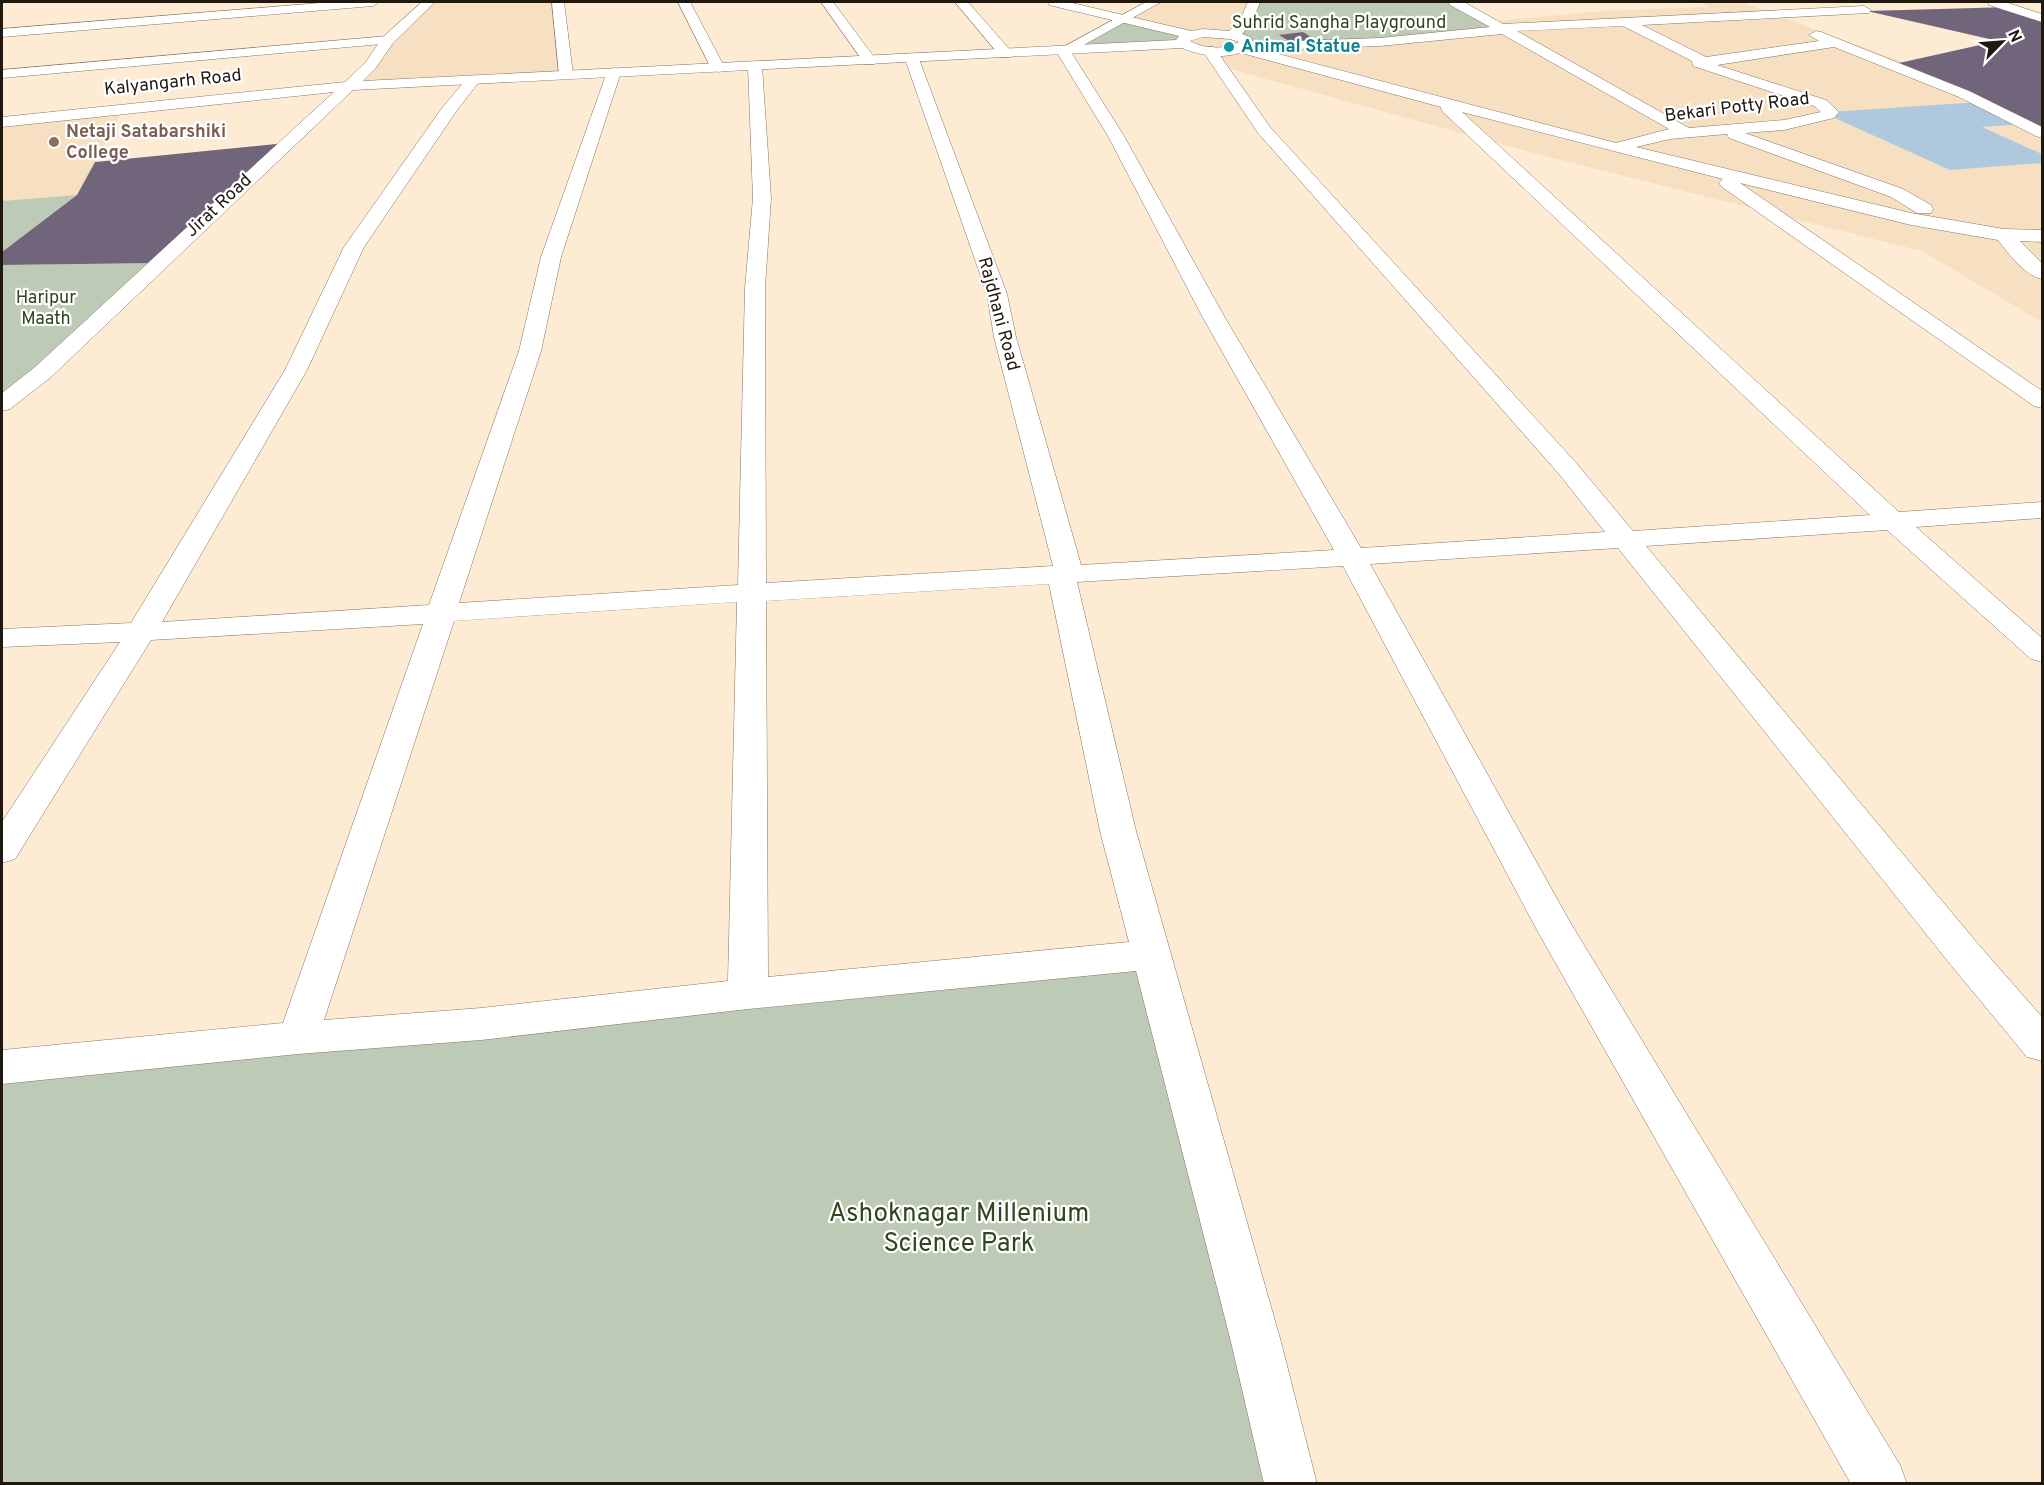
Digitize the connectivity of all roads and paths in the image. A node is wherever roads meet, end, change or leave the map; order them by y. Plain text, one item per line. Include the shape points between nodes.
1 (373, 2) edge
2 (429, 2) edge
3 (558, 2) edge
4 (684, 2) edge
5 (828, 2) edge
6 (961, 2) edge
7 (1054, 2) edge
8 (1155, 2) edge
9 (1254, 2) edge
10 (1455, 2) edge
11 (1731, 2) edge
12 (1829, 2) edge
13 (1994, 2) edge
14 (1600, 6) dead end
15 (1761, 14) junction
16 (2043, 18) edge
17 (1125, 19) junction
18 (1624, 21) junction
19 (1500, 29) junction
20 (2, 33) edge
21 (388, 40) junction
22 (1195, 43) junction
23 (1239, 43) junction
24 (1834, 43) junction
25 (1063, 51) junction
26 (1006, 54) junction
27 (912, 59) junction
28 (870, 61) junction
29 (1702, 61) junction
30 (755, 66) junction
31 (718, 68) junction
32 (614, 72) junction
33 (2, 74) edge
34 (566, 74) junction
35 (474, 79) junction
36 (349, 86) junction
37 (1444, 104) junction
38 (2, 122) edge
39 (1722, 130) junction
40 (1685, 132) junction
41 (2043, 133) edge
42 (1618, 148) junction
43 (1712, 171) junction
44 (1954, 227) junction
45 (2004, 235) junction
46 (2043, 236) edge
47 (2043, 273) edge
48 (2043, 401) edge
49 (2, 404) edge
50 (2043, 510) edge
51 (1893, 521) junction
52 (1627, 539) junction
53 (1353, 558) junction
54 (1065, 574) junction
55 (751, 593) junction
56 (442, 611) junction
57 (141, 632) junction
58 (2, 638) edge
59 (2043, 653) edge
60 (2, 850) edge
61 (1151, 955) junction
62 (748, 994) junction
63 (298, 1038) junction
64 (2043, 1045) edge
65 (2, 1067) edge
66 (1292, 1484) edge
67 (1881, 1484) edge

1 - 20 street
2 - 21 street, Jirat Road
3 - 34 street
4 - 31 street
5 - 28 street
6 - 26 street
7 - 17 street
8 - 17 street
9 - 23 street
10 - 19 street
11 - 15 street
12 - 15 street via 1864,10
13 - 16 street
14 - 18 street
15 - 18 street
15 - 24 street
17 - 22 street
17 - 25 street
18 - 19 street
18 - 29 street
19 - 23 street via 1371,42
19 - 40 street
21 - 33 street
21 - 36 street, Jirat Road via 370,66
22 - 23 street
22 - 23 street via 1213,33
22 - 25 street, Kalyangarh Road
22 - 52 street via 1264,130
23 - 37 street
24 - 29 street
24 - 41 street via 1964,94
25 - 26 street, Kalyangarh Road
25 - 53 street via 1116,136 1213,316
26 - 27 street, Kalyangarh Road
27 - 28 street, Kalyangarh Road
27 - 54 street, Rajdhani Road via 997,294
28 - 30 street, Kalyangarh Road
29 - 39 street, Bekari Potty Road via 1698,63 1702,66 1820,103 1831,112 1828,116 1784,125
30 - 31 street, Kalyangarh Road
30 - 55 street via 762,198 755,288
31 - 32 street, Kalyangarh Road
32 - 34 street, Kalyangarh Road
32 - 56 street via 551,257 530,351
34 - 35 street, Kalyangarh Road
35 - 36 street, Kalyangarh Road
35 - 57 street via 354,247 296,370
36 - 38 street, Kalyangarh Road
36 - 49 street, Jirat Road via 43,372
37 - 42 street
37 - 51 street
39 - 40 street, Bekari Potty Road
39 - 44 street via 1897,193
40 - 42 street, Bekari Potty Road
42 - 43 street
43 - 44 street
43 - 48 street
44 - 45 street
45 - 46 street
45 - 47 street
50 - 51 street
51 - 52 street
51 - 59 street
52 - 53 street
52 - 64 street via 1964,954
53 - 54 street
53 - 67 street via 1557,932
54 - 55 street
54 - 61 street, Rajdhani Road via 1118,831
55 - 56 street
55 - 62 street
56 - 57 street
56 - 63 street
57 - 58 street
57 - 60 street
61 - 62 street
61 - 66 street, Rajdhani Road
62 - 63 street via 481,1024
63 - 65 street

